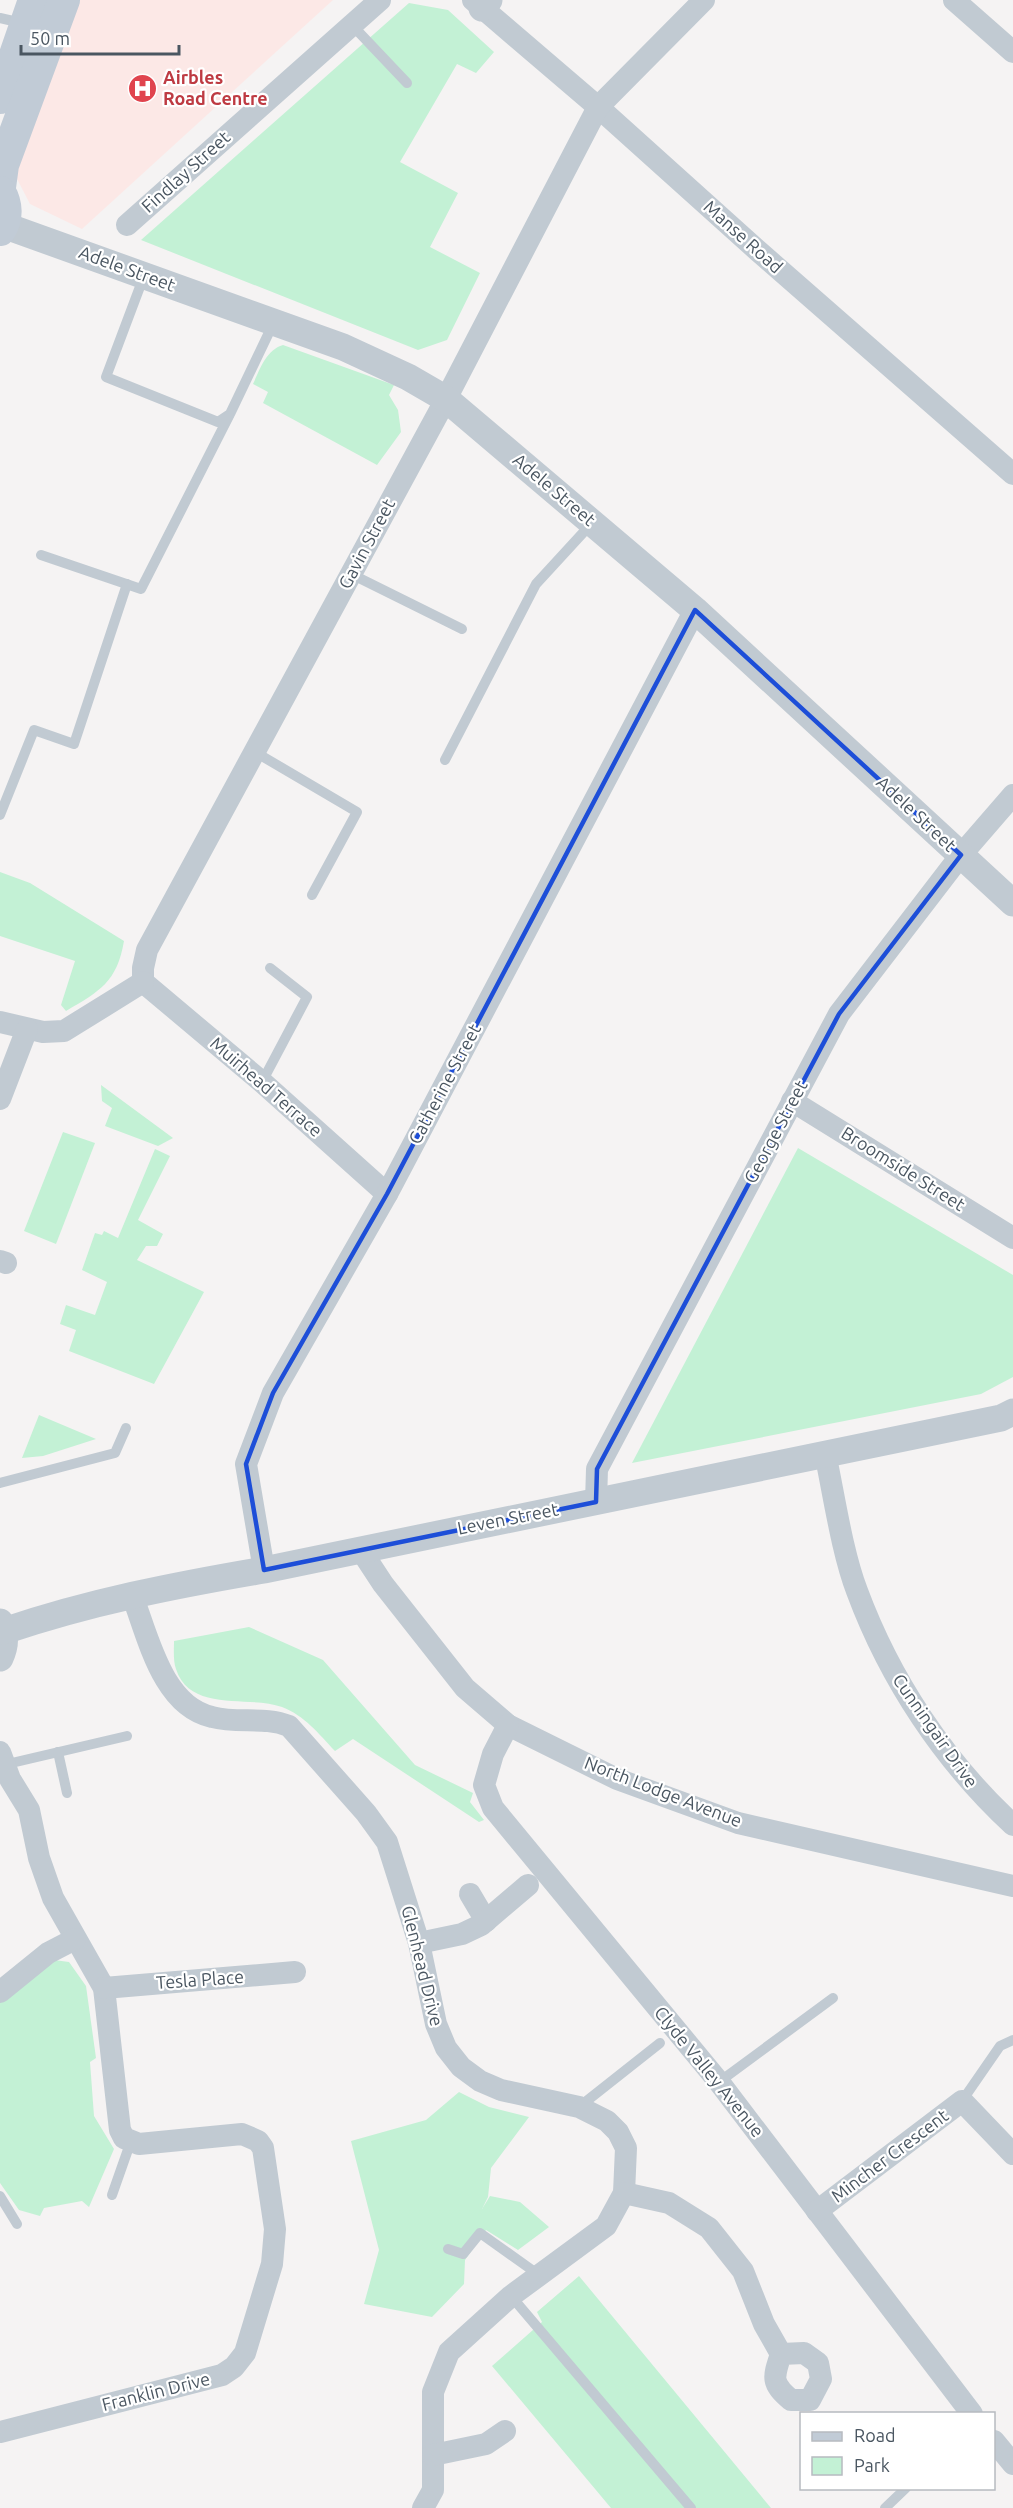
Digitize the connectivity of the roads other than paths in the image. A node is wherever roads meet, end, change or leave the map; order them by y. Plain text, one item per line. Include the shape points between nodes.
1 (64, 0) edge
2 (380, 0) edge
3 (704, 0) edge
4 (954, 0) edge
5 (482, 3) edge
6 (20, 14) edge
7 (352, 25) junction
8 (1013, 52) edge
9 (407, 83) dead end
10 (0, 98) edge
11 (598, 107) junction
12 (0, 189) edge
13 (127, 225) dead end
14 (2, 227) edge
15 (144, 276) junction
16 (274, 322) junction
17 (446, 399) junction
18 (230, 414) junction
19 (1013, 474) edge
20 (592, 523) junction
21 (41, 555) dead end
22 (351, 574) junction
23 (127, 584) junction
24 (695, 610) junction
25 (462, 629) dead end
26 (255, 752) junction
27 (445, 760) dead end
28 (1013, 795) edge
29 (0, 815) edge
30 (961, 855) junction
31 (312, 895) dead end
32 (1013, 903) edge
33 (270, 968) dead end
34 (143, 982) junction
35 (0, 1022) edge
36 (27, 1029) junction
37 (262, 1082) junction
38 (0, 1099) edge
39 (792, 1101) junction
40 (387, 1194) junction
41 (1013, 1238) edge
42 (1013, 1412) edge
43 (126, 1428) dead end
44 (825, 1453) junction
45 (0, 1483) edge
46 (596, 1502) junction
47 (360, 1549) junction
48 (264, 1570) junction
49 (132, 1595) junction
50 (1, 1637) edge
51 (507, 1725) junction
52 (127, 1736) dead end
53 (58, 1752) junction
54 (2, 1761) edge
55 (67, 1793) dead end
56 (1013, 1826) edge
57 (528, 1885) dead end
58 (1013, 1886) edge
59 (470, 1894) dead end
60 (486, 1921) junction
61 (75, 1939) junction
62 (419, 1942) junction
63 (295, 1972) dead end
64 (104, 1988) junction
65 (0, 1992) edge
66 (833, 1998) dead end
67 (1013, 2040) edge
68 (660, 2043) dead end
69 (719, 2082) junction
70 (962, 2101) junction
71 (579, 2107) junction
72 (131, 2141) junction
73 (1013, 2154) edge
74 (624, 2193) junction
75 (112, 2195) dead end
76 (0, 2196) edge
77 (817, 2211) junction
78 (16, 2224) dead end
79 (448, 2249) dead end
80 (539, 2275) junction
81 (511, 2296) junction
82 (780, 2354) dead end
83 (970, 2412) edge
84 (505, 2431) dead end
85 (0, 2432) edge
86 (995, 2443) edge
87 (433, 2456) junction
88 (1013, 2464) edge
89 (904, 2490) edge
90 (423, 2508) edge
91 (691, 2508) edge
92 (885, 2508) edge

1 - 12 main road via 3,165
2 - 7 street, Findlay Street
3 - 11 street, Gavin Street
4 - 8 street
5 - 11 street, Manse Road
6 - 10 main road
7 - 9 lane
7 - 13 street, Findlay Street
11 - 17 street, Gavin Street
11 - 19 street, Manse Road
12 - 14 main road via 6,204
14 - 15 street, Adele Street
15 - 16 street, Adele Street
15 - 18 lane via 106,377 218,422
16 - 17 street, Adele Street via 343,347
16 - 18 lane
17 - 20 street, Adele Street
17 - 22 street, Gavin Street
18 - 23 lane via 141,589
20 - 24 street, Adele Street
20 - 27 lane via 536,584
21 - 23 lane
22 - 25 lane
22 - 26 street, Gavin Street
23 - 29 lane via 74,744 34,730
24 - 30 street, Adele Street
24 - 40 street, Catherine Street
26 - 31 lane via 357,812
26 - 34 street, Gavin Street via 147,950
28 - 30 street, George Street
30 - 32 street, Adele Street
30 - 39 street, George Street via 839,1014
33 - 37 lane via 307,997
34 - 36 street via 64,1031
34 - 37 street, Muirhead Terrace
35 - 36 street
36 - 38 street
37 - 40 street, Muirhead Terrace
39 - 41 street, Broomside Street
39 - 46 street, George Street via 597,1469
40 - 48 street, Catherine Street via 273,1393 246,1464
42 - 44 street, Leven Street via 1001,1418
43 - 45 lane via 114,1453
44 - 46 street, Leven Street
44 - 56 street, Cunningair Drive via 856,1590 892,1670 977,1792
46 - 47 street, Leven Street
47 - 48 street, Leven Street
47 - 51 street, North Lodge Avenue via 465,1688
48 - 49 street, Leven Street
49 - 50 street, Leven Street via 43,1618
49 - 62 street, Glenhead Drive via 176,1695 212,1718 274,1720 289,1726 366,1813 387,1842
51 - 58 street, North Lodge Avenue via 617,1779 738,1823
51 - 69 street, Clyde Valley Avenue via 484,1785 493,1808
52 - 53 lane
53 - 54 lane
53 - 55 lane
54 - 61 street via 29,1810 53,1898
57 - 60 street
59 - 60 street
60 - 62 street via 462,1934
61 - 64 street
61 - 65 street via 48,1953
62 - 71 street, Glenhead Drive via 436,2024 446,2048 461,2067 501,2090
63 - 64 street, Tesla Place
64 - 72 street via 120,2130
66 - 69 lane
67 - 70 lane via 1000,2046
68 - 71 lane
69 - 77 street, Clyde Valley Avenue
70 - 73 street, Mincher Crescent
70 - 77 street, Mincher Crescent
71 - 74 street, Glenhead Drive via 607,2121 618,2132 626,2148
72 - 75 lane
72 - 85 street, Franklin Drive via 146,2145 242,2134 258,2141 263,2148 275,2246 245,2353 222,2375
74 - 80 street, Glenhead Drive via 606,2226
74 - 82 street via 669,2203 709,2228 743,2271
76 - 78 lane
77 - 83 street, Clyde Valley Avenue
79 - 80 lane via 463,2254 480,2233
80 - 81 street, Glenhead Drive
81 - 87 street, Glenhead Drive via 449,2352 433,2392
81 - 91 lane
84 - 87 street via 486,2444
86 - 88 street
87 - 90 street, Glenhead Drive via 433,2490
89 - 92 lane

